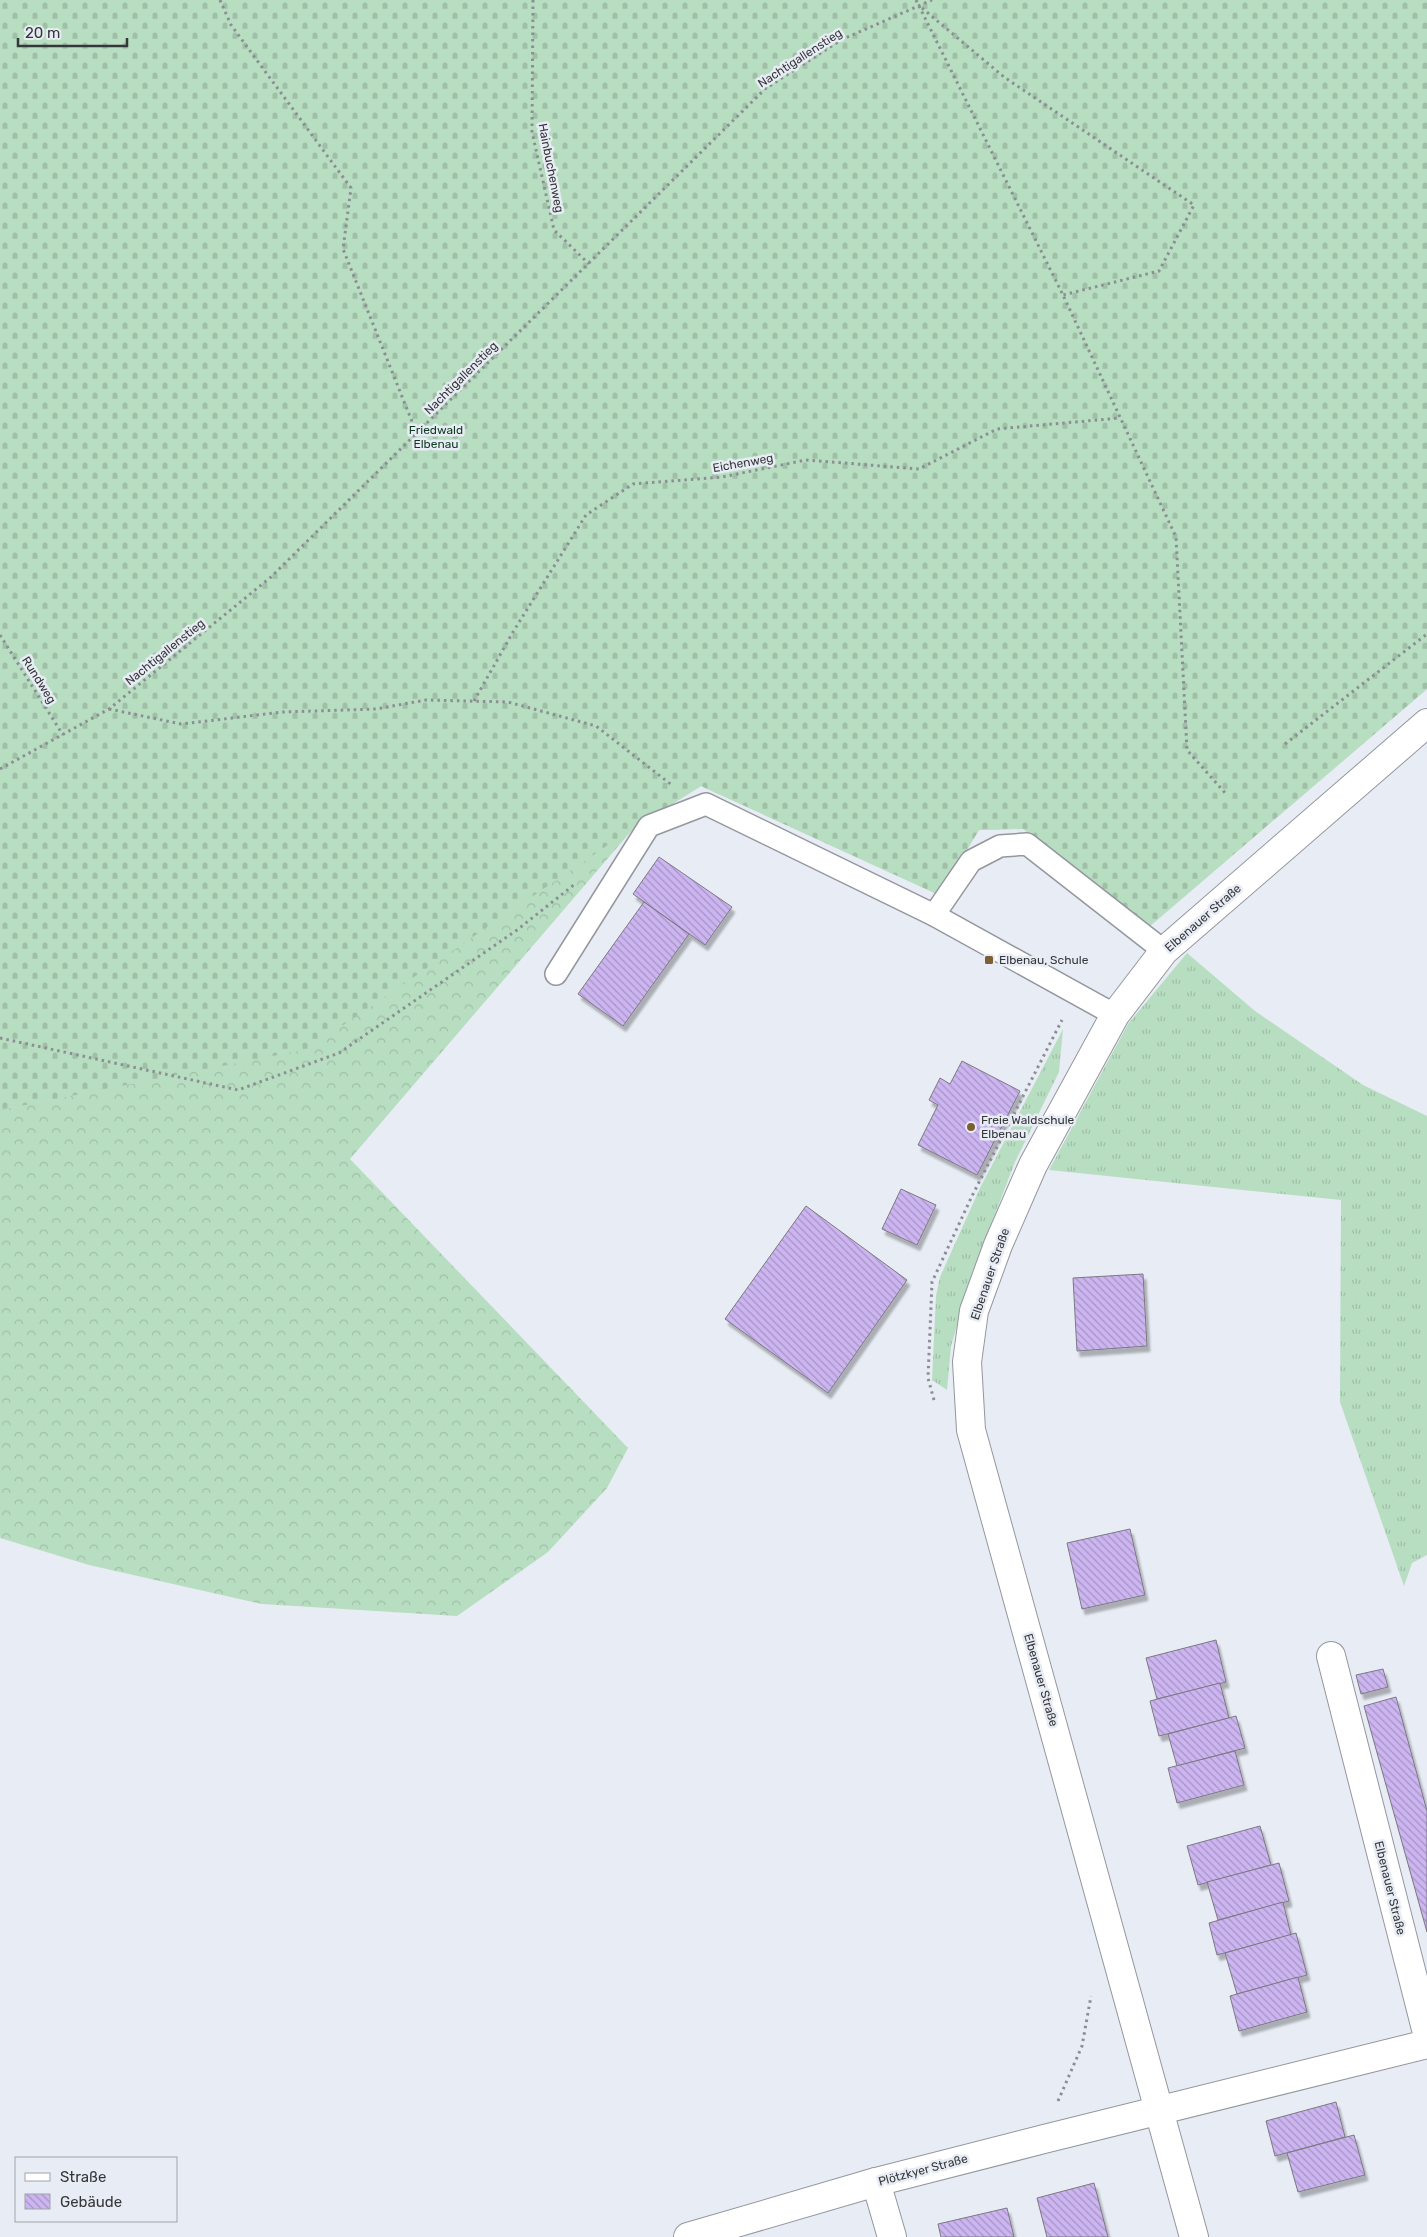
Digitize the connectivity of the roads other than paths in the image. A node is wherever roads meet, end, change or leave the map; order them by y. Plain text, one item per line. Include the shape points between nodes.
1 (1427, 723) edge
2 (934, 915) junction
3 (1164, 951) junction
4 (556, 974) dead end
5 (1115, 1015) junction
6 (1331, 1656) dead end
7 (1427, 2033) edge
8 (1427, 2044) edge
9 (1160, 2111) junction
10 (876, 2182) junction
11 (688, 2237) edge
12 (892, 2237) edge
13 (1194, 2237) edge

1 - 3 street, Elbenauer Straße
2 - 3 lane via 971,861 1000,846 1027,844
2 - 4 lane via 706,804 649,826
2 - 5 lane
3 - 5 street, Elbenauer Straße
5 - 9 street, Elbenauer Straße via 1033,1164 998,1244 974,1312 967,1362 971,1430
6 - 7 street, Elbenauer Straße
8 - 9 street
9 - 10 street, Plötzkyer Straße
9 - 13 street, Elbenauer Straße
10 - 11 street, Plötzkyer Straße
10 - 12 street

